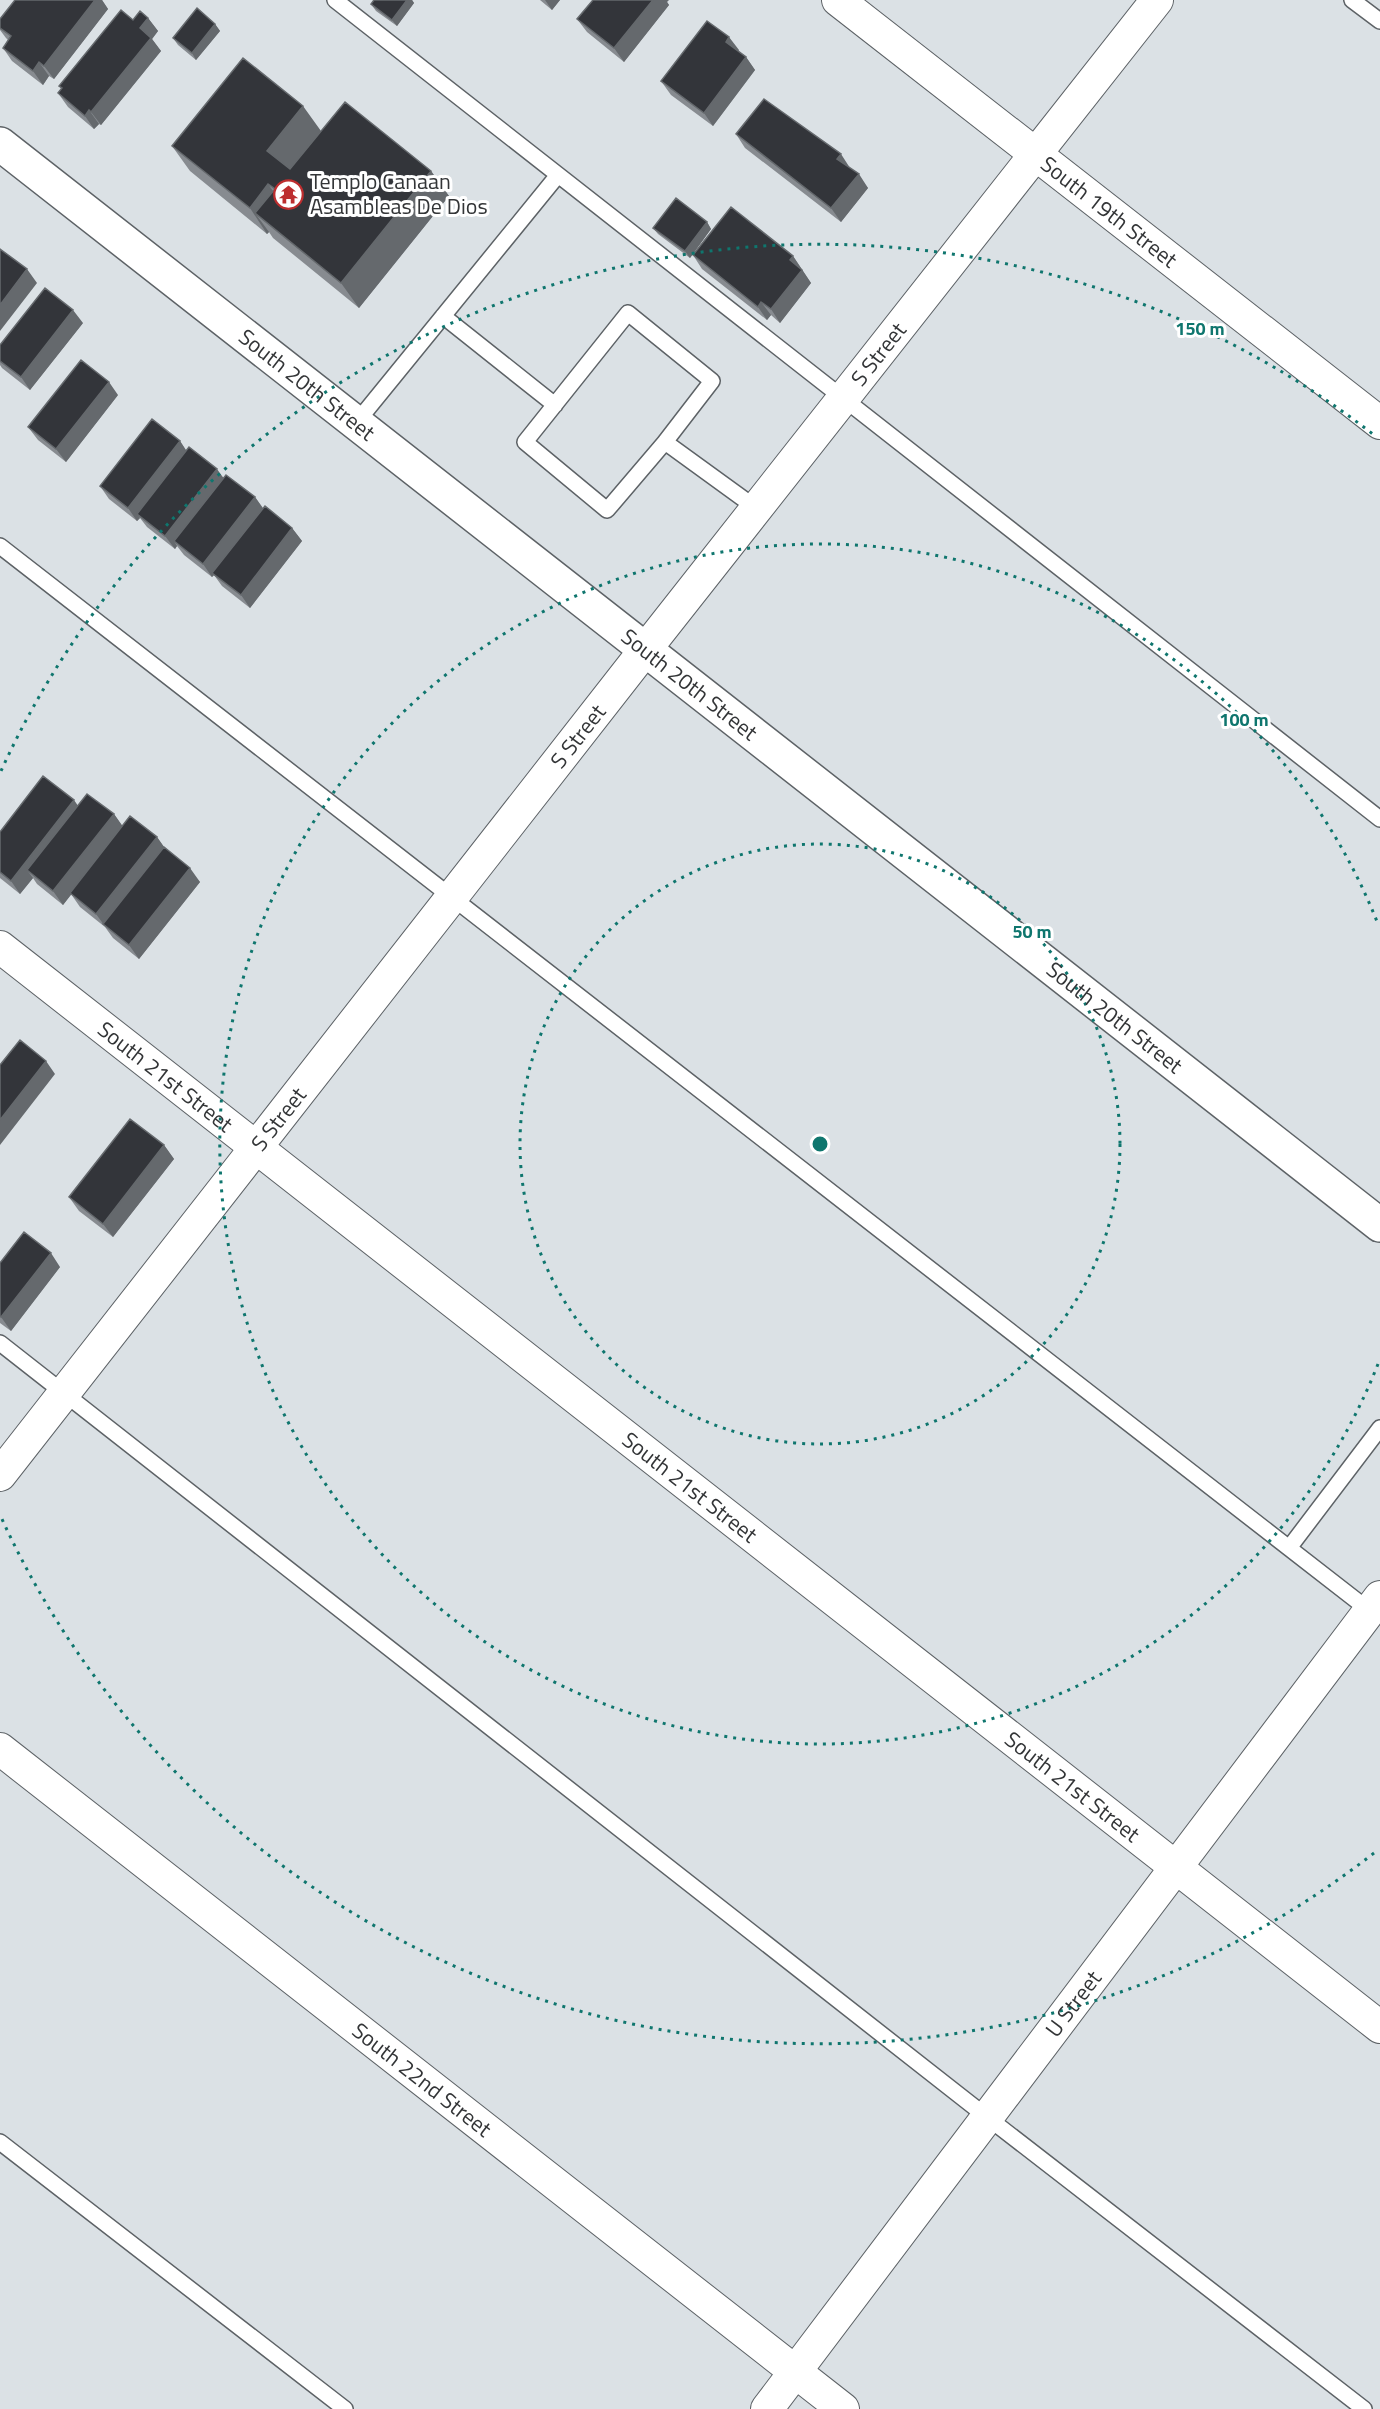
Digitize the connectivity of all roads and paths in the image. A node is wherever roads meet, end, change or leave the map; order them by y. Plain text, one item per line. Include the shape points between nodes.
1 (334, 0) edge
2 (838, 0) edge
3 (1157, 0) edge
4 (1352, 0) edge
5 (1380, 21) edge
6 (0, 144) edge
7 (1036, 155) junction
8 (558, 174) junction
9 (443, 316) junction
10 (844, 398) junction
11 (555, 405) junction
12 (356, 423) junction
13 (1380, 423) edge
14 (665, 442) junction
15 (756, 508) junction
16 (0, 546) edge
17 (645, 650) junction
18 (1380, 819) edge
19 (452, 897) junction
20 (0, 947) edge
21 (256, 1148) junction
22 (1380, 1226) edge
23 (0, 1343) edge
24 (64, 1393) junction
25 (1380, 1428) edge
26 (0, 1476) edge
27 (1288, 1548) junction
28 (1375, 1604) edge
29 (0, 1749) edge
30 (1175, 1867) junction
31 (1380, 2027) edge
32 (987, 2117) junction
33 (0, 2142) edge
34 (795, 2372) junction
35 (345, 2409) edge
36 (767, 2409) edge
37 (843, 2409) edge
38 (1364, 2409) edge

1 - 8 lane
2 - 7 street, South 19th Street
3 - 7 street, S Street
4 - 5 lane
6 - 12 street, South 20th Street
7 - 10 street, S Street
7 - 13 street, South 19th Street
8 - 9 lane
8 - 10 lane
9 - 11 lane
9 - 12 lane
10 - 15 street, S Street
10 - 18 lane
11 - 14 lane via 525,442 607,510
11 - 14 lane via 628,313 712,381
12 - 17 street, South 20th Street
14 - 15 lane
15 - 17 street, S Street
16 - 19 lane
17 - 19 street, S Street
17 - 22 street, South 20th Street
19 - 21 street, S Street
19 - 27 lane
20 - 21 street, South 21st Street
21 - 24 street, S Street
21 - 30 street, South 21st Street
23 - 24 lane
24 - 26 street, S Street
24 - 32 lane
25 - 27 lane
27 - 28 lane
28 - 30 street, U Street
29 - 34 street, South 22nd Street
30 - 31 street, South 21st Street
30 - 32 street, U Street
32 - 34 street, U Street
32 - 38 lane
33 - 35 lane
34 - 36 street, U Street
34 - 37 street, South 22nd Street

